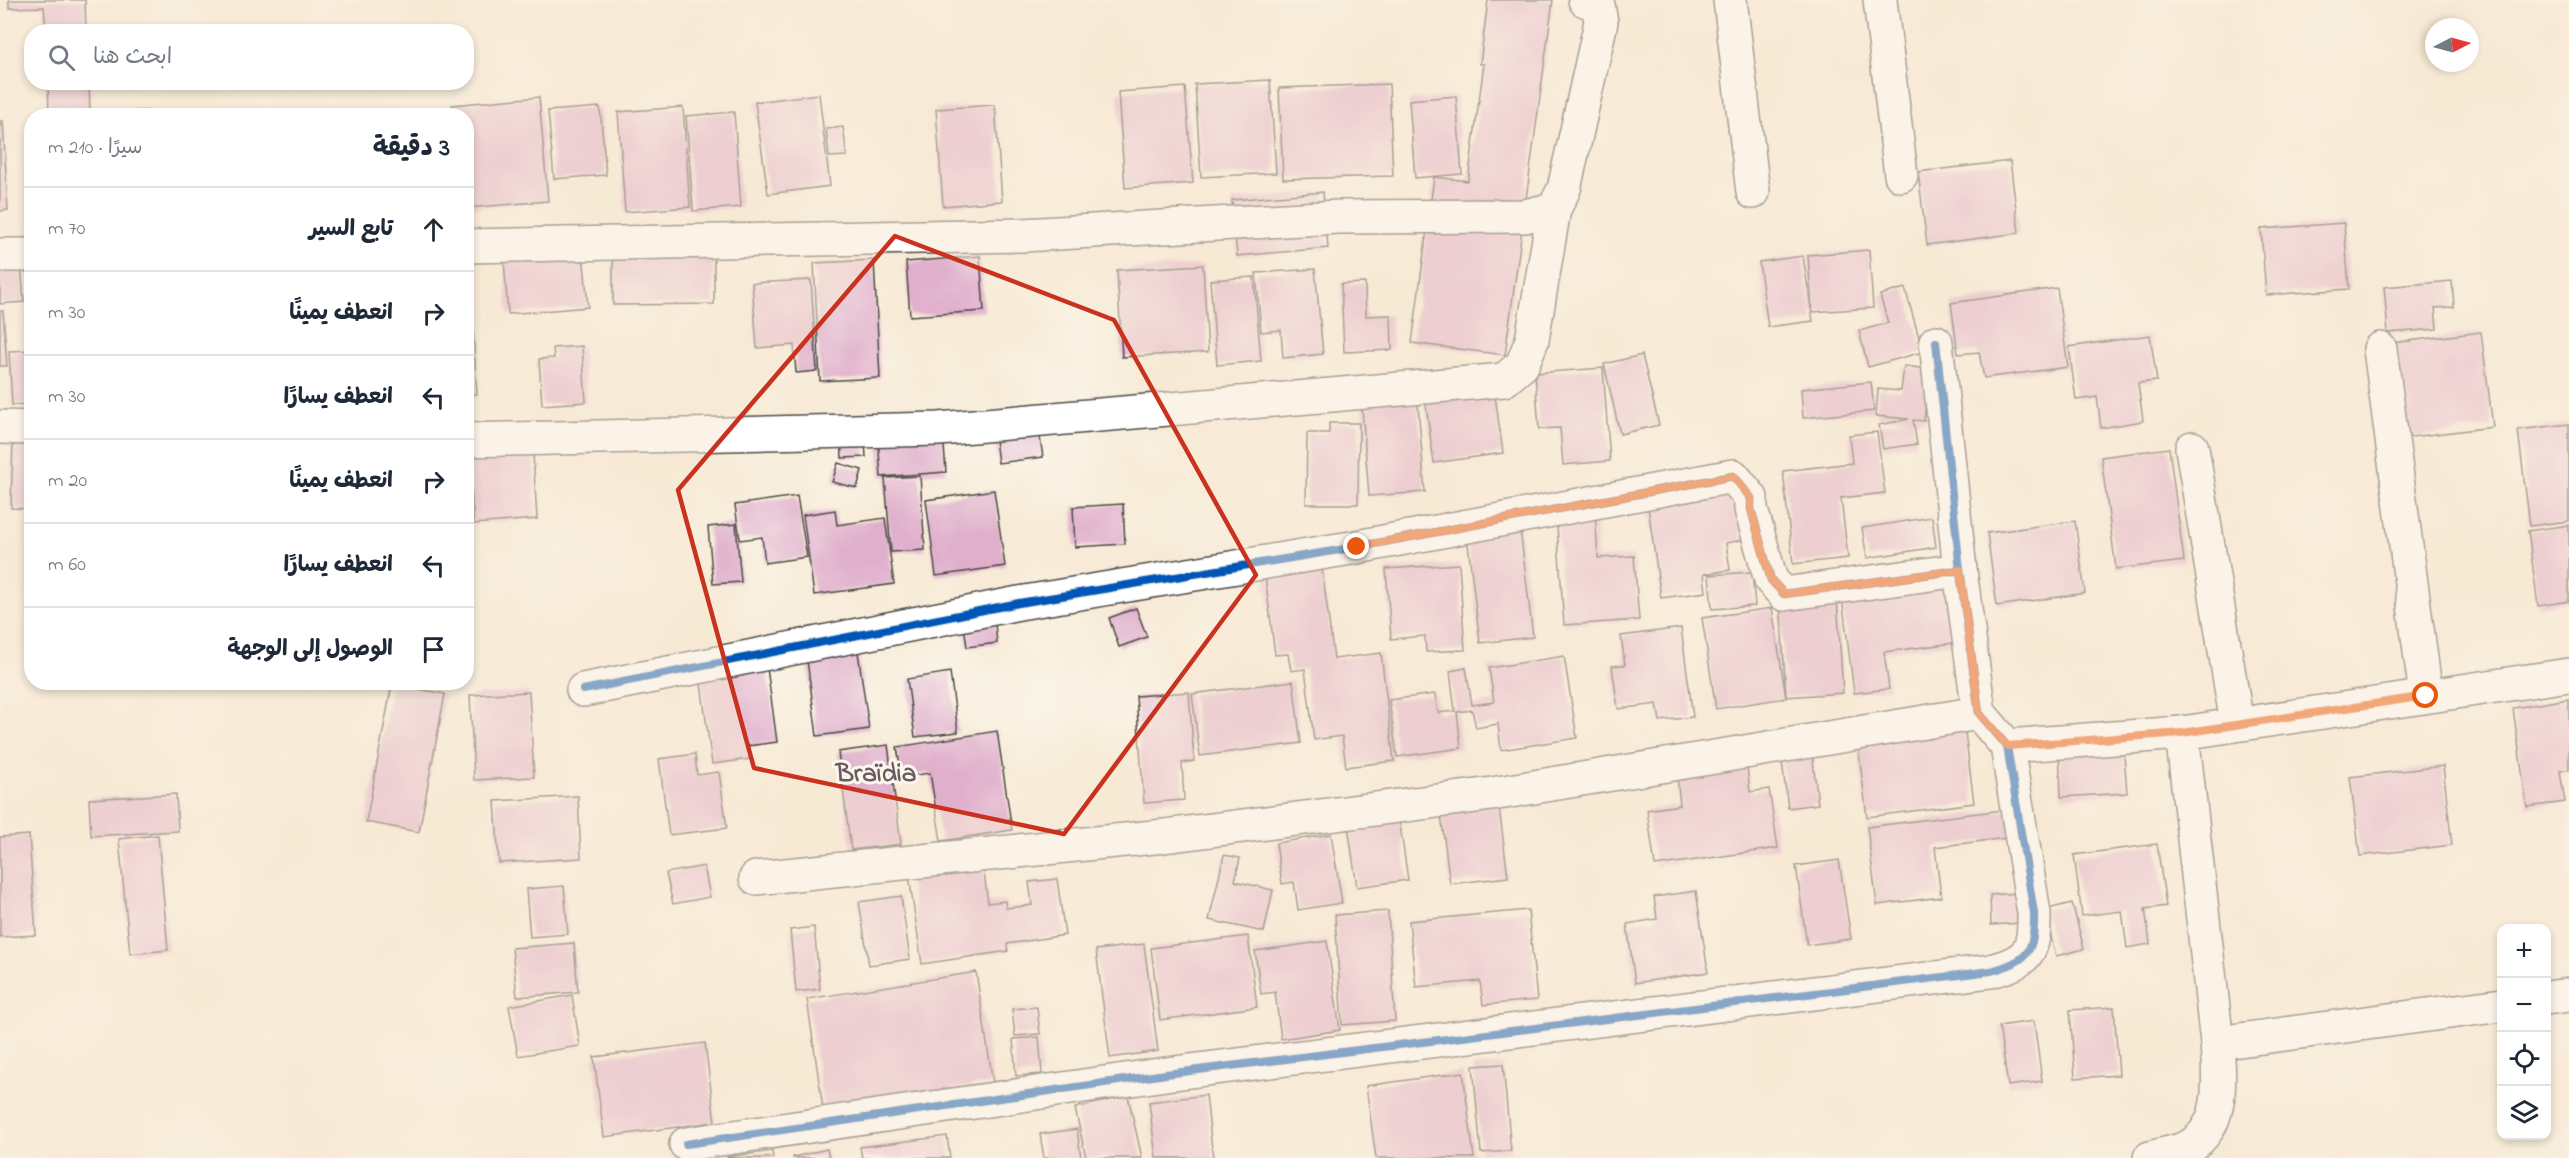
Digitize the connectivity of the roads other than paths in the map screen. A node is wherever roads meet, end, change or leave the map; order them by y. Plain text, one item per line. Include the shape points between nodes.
1 (1585, 0) edge
2 (1730, 0) edge
3 (1880, 0) edge
4 (1901, 175) dead end
5 (1754, 192) dead end
6 (1554, 209) junction
7 (474, 246) edge
8 (0, 255) edge
9 (24, 255) edge
10 (1936, 342) dead end
11 (2380, 350) dead end
12 (0, 427) edge
13 (24, 428) edge
14 (474, 440) edge
15 (2192, 447) dead end
16 (1960, 570) junction
17 (2569, 675) edge
18 (583, 690) dead end
19 (2426, 696) junction
20 (1979, 713) junction
21 (2237, 724) junction
22 (2182, 733) junction
23 (2007, 746) junction
24 (756, 878) dead end
25 (2569, 995) edge
26 (2551, 997) edge
27 (2497, 1006) edge
28 (2217, 1043) junction
29 (686, 1144) dead end
30 (2150, 1158) edge

1 - 6 street via 1598,5 1601,22 1564,189
2 - 5 street
3 - 4 street
6 - 7 street via 1525,216 1338,217 1023,235
6 - 14 street via 1532,340 1522,365 1504,380 939,429
8 - 9 street
10 - 16 street
11 - 19 street
12 - 13 street
15 - 21 street
16 - 18 street via 1784,594 1771,580 1751,498 1733,476 1357,547 1018,603
16 - 20 street
17 - 19 street
19 - 21 street
20 - 23 street
20 - 24 street via 1492,794 1164,836
21 - 22 street
22 - 23 street
22 - 28 street
23 - 29 street via 2034,914 2034,935 2028,954 2015,964 1991,971 1166,1074
25 - 26 street
27 - 28 street
28 - 30 street via 2216,1114 2205,1135 2189,1147

